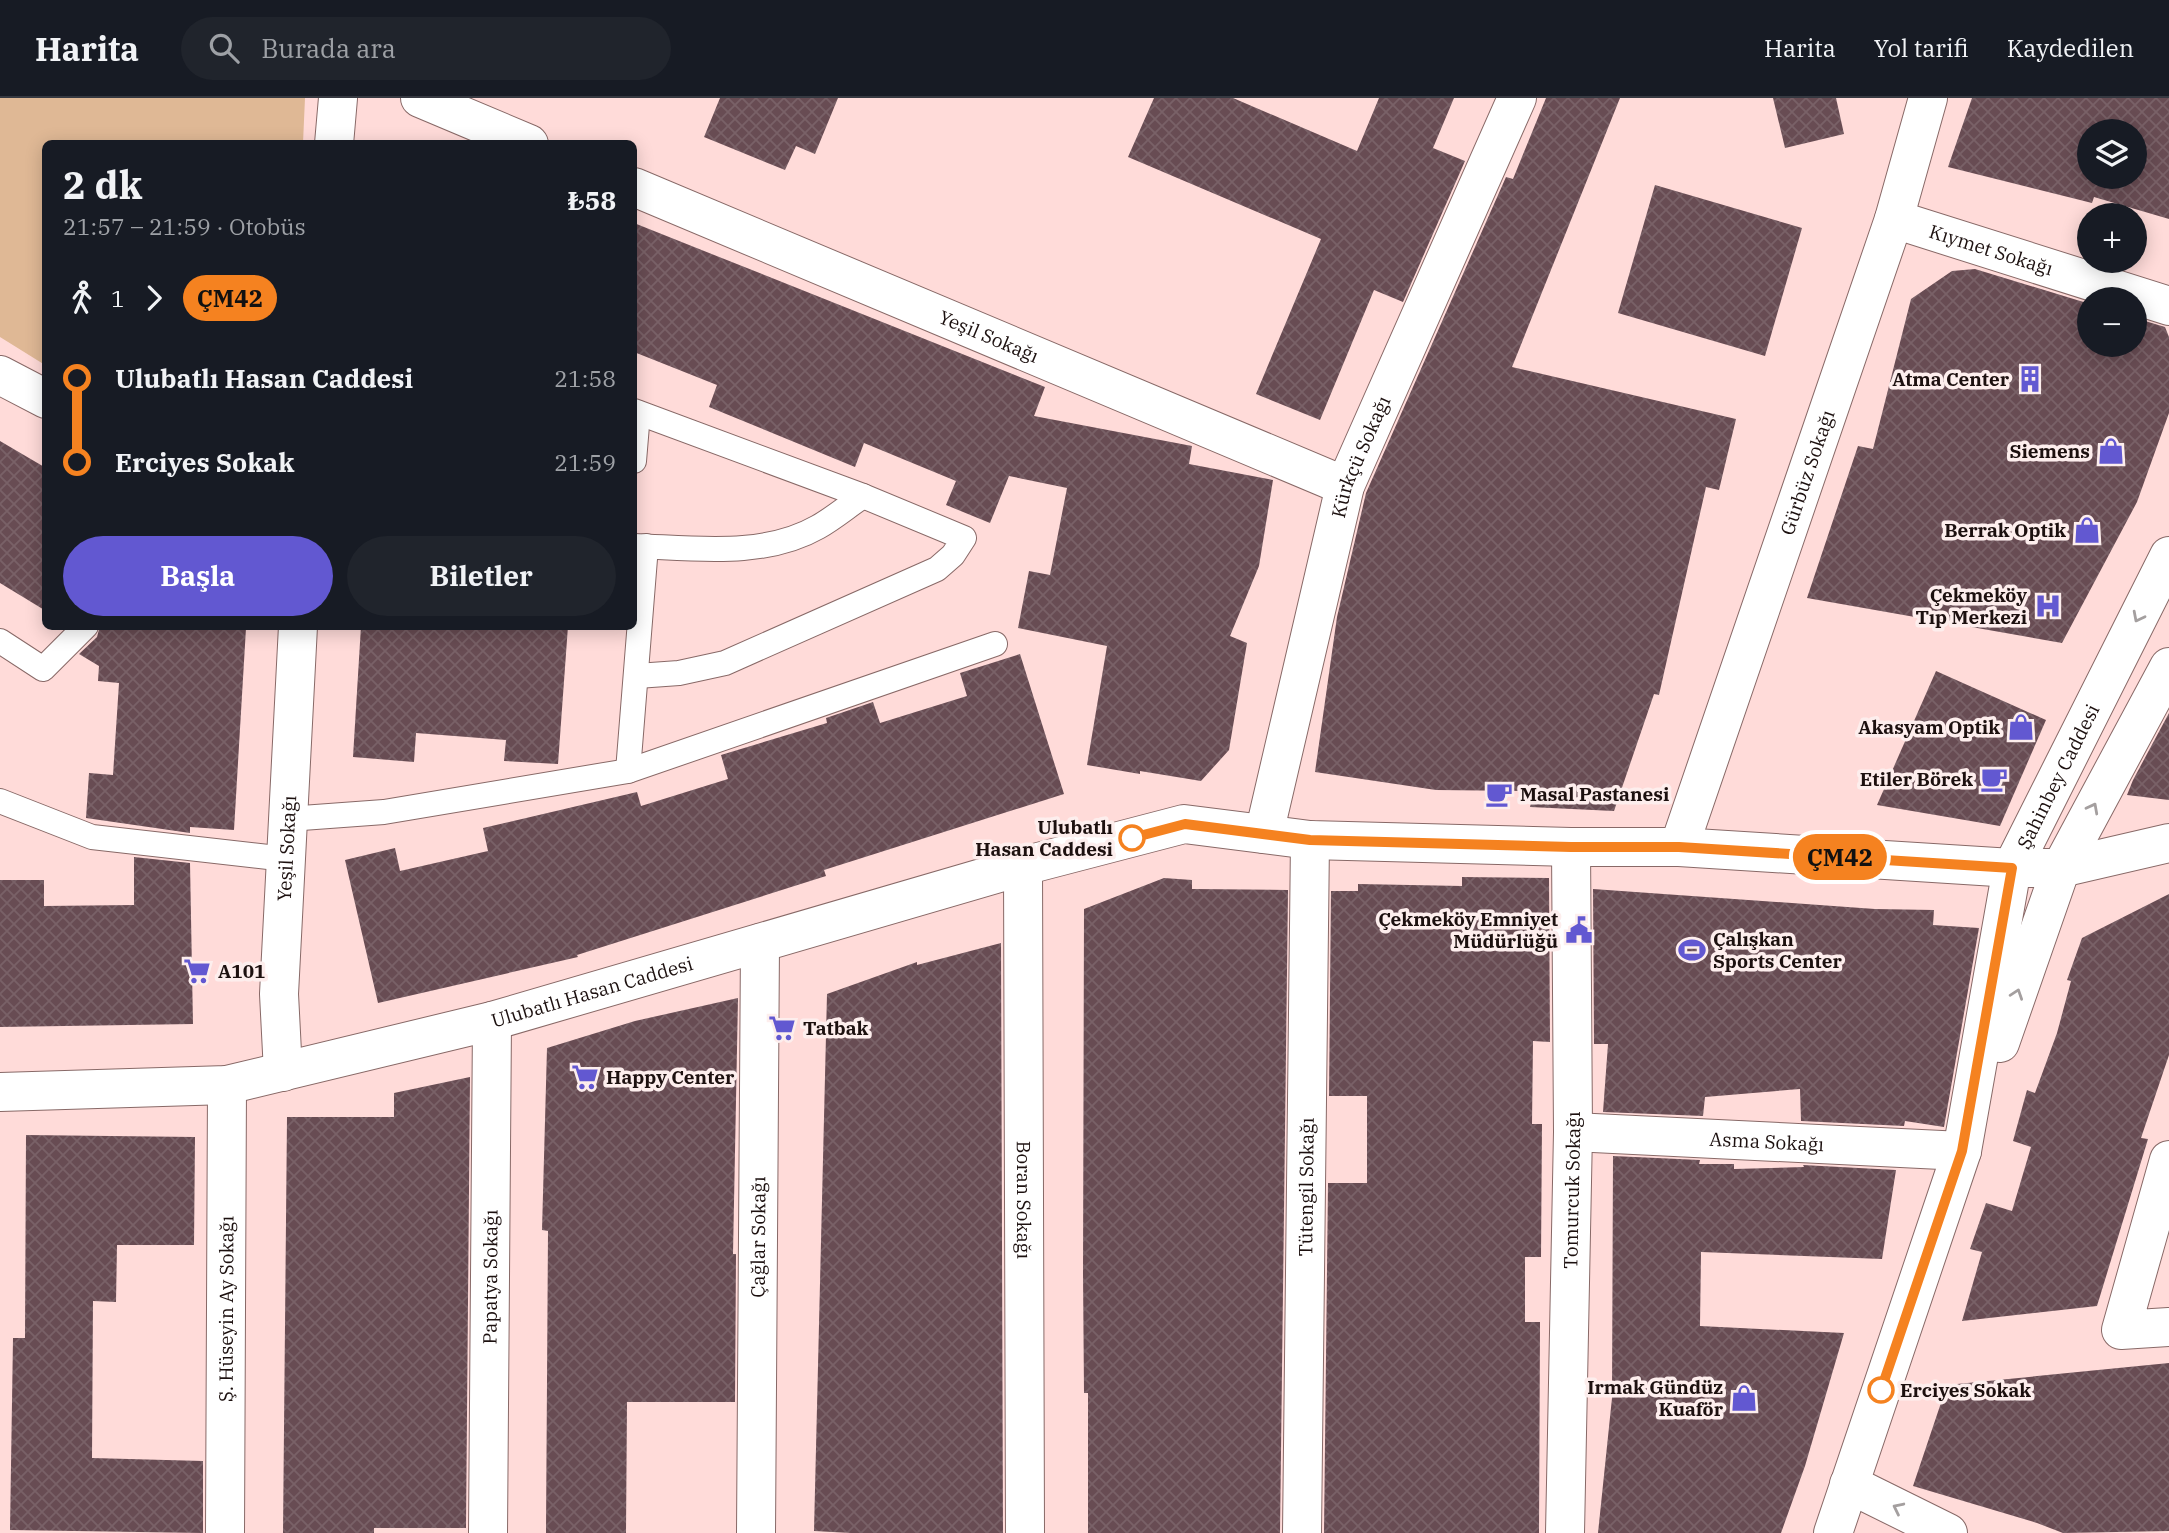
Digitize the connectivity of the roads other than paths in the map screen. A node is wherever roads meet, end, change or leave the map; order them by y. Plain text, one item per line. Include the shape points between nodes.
1 (338, 98) edge
2 (420, 98) edge
3 (1517, 98) edge
4 (1928, 98) edge
5 (334, 140) edge
6 (520, 140) edge
7 (637, 188) edge
8 (1894, 219) junction
9 (2169, 306) edge
10 (0, 375) edge
11 (42, 397) edge
12 (637, 412) edge
13 (1345, 486) junction
14 (863, 496) junction
15 (640, 546) edge
16 (2169, 556) edge
17 (82, 630) edge
18 (298, 630) edge
19 (0, 641) edge
20 (995, 643) dead end
21 (2169, 667) edge
22 (637, 676) junction
23 (628, 771) junction
24 (0, 801) edge
25 (288, 819) junction
26 (1264, 834) junction
27 (1310, 840) junction
28 (2169, 843) edge
29 (1571, 847) junction
30 (1679, 847) junction
31 (286, 859) junction
32 (1023, 866) junction
33 (2012, 868) junction
34 (2061, 868) junction
35 (760, 943) junction
36 (492, 1021) junction
37 (283, 1072) junction
38 (227, 1085) junction
39 (0, 1092) edge
40 (1573, 1132) junction
41 (1962, 1151) junction
42 (2169, 1160) edge
43 (2169, 1328) edge
44 (1849, 1484) junction
45 (225, 1533) edge
46 (488, 1533) edge
47 (756, 1533) edge
48 (1025, 1533) edge
49 (1302, 1533) edge
50 (1565, 1533) edge
51 (1833, 1533) edge
52 (1948, 1533) edge

1 - 5 street
2 - 6 street
3 - 13 street, Kürkçü Sokağı
4 - 8 street, Gürbüz Sokağı
7 - 13 street, Yeşil Sokağı
8 - 9 street, Kıymet Sokağı
8 - 30 street, Gürbüz Sokağı
10 - 11 street
12 - 14 lane
13 - 26 street, Kürkçü Sokağı
14 - 15 lane via 817,528 775,542 720,549
14 - 22 lane via 964,538 937,569 725,663
15 - 22 lane
16 -> 33 street, Şahinbey Caddesi
17 - 19 lane via 43,669
18 - 25 street, Yeşil Sokağı
20 - 23 lane
34 -> 21 street
22 - 23 lane
23 - 25 lane via 384,812
24 - 31 lane via 92,837
25 - 31 street, Yeşil Sokağı
26 - 27 street, Ulubatlı Hasan Caddesi
26 - 32 street, Ulubatlı Hasan Caddesi via 1185,824
27 - 29 street, Ulubatlı Hasan Caddesi
27 - 49 street, Tütengil Sokağı
28 - 34 street, Ulubatlı Hasan Caddesi
29 - 30 street, Ulubatlı Hasan Caddesi
29 - 40 street, Tomurcuk Sokağı
30 - 33 street, Ulubatlı Hasan Caddesi
31 - 37 street, Yeşil Sokağı via 279,993
32 - 35 street, Ulubatlı Hasan Caddesi
32 - 48 street, Boran Sokağı
33 - 34 street, Ulubatlı Hasan Caddesi
33 - 41 street, Şahinbey Caddesi
41 -> 34 street
35 - 36 street, Ulubatlı Hasan Caddesi
35 - 47 street, Çağlar Sokağı
36 - 37 street, Ulubatlı Hasan Caddesi
36 - 46 street, Papatya Sokağı
37 - 38 street, Ulubatlı Hasan Caddesi
38 - 39 street, Ulubatlı Hasan Caddesi
38 - 45 street, Ş. Hüseyin Ay Sokağı
40 - 41 street, Asma Sokağı
40 - 50 street, Tomurcuk Sokağı
41 - 44 street, Şahinbey Caddesi
42 - 43 street via 2121,1330
44 - 51 street, Şahinbey Caddesi
52 -> 44 street

